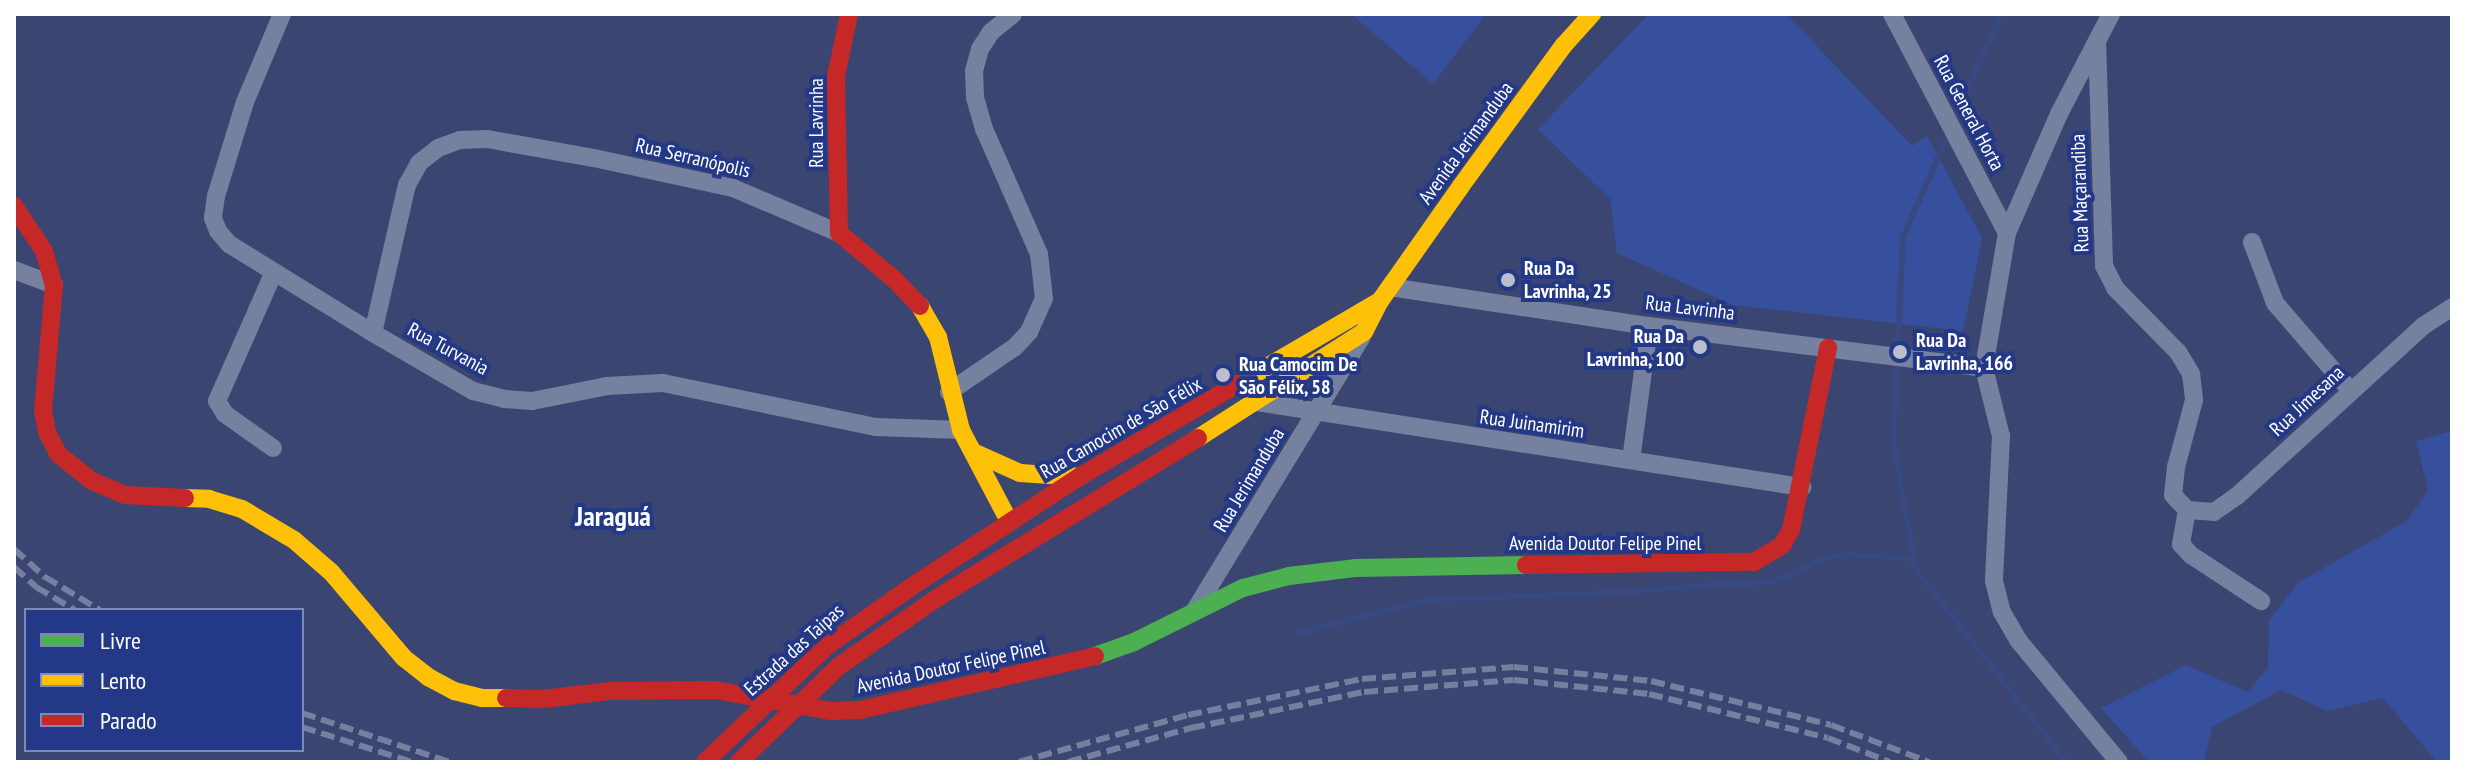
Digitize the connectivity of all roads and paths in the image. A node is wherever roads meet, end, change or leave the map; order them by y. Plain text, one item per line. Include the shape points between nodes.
1 (282, 14) edge
2 (849, 14) edge
3 (1013, 14) edge
4 (1592, 14) edge
5 (1892, 14) edge
6 (2111, 14) edge
7 (2097, 39) junction
8 (14, 206) edge
9 (839, 233) junction
10 (2007, 233) junction
11 (2252, 242) dead end
12 (14, 270) edge
13 (274, 272) junction
14 (54, 285) junction
15 (1385, 294) junction
16 (2452, 307) edge
17 (1649, 326) junction
18 (1364, 332) junction
19 (373, 333) junction
20 (1828, 348) junction
21 (1984, 368) junction
22 (2351, 391) junction
23 (949, 392) junction
24 (1256, 402) junction
25 (1316, 413) junction
26 (961, 430) junction
27 (273, 448) dead end
28 (973, 452) junction
29 (1631, 460) junction
30 (1079, 477) junction
31 (1802, 487) junction
32 (2187, 510) junction
33 (1009, 521) junction
34 (920, 581) joint
35 (2261, 601) dead end
36 (1195, 610) junction
37 (705, 762) edge
38 (739, 762) edge
39 (2119, 762) edge

1 - 13 street, Rua Turvania via 245,102 213,218 229,244
2 - 9 street, Rua Lavrinha via 836,77
3 - 23 street via 980,49 975,98 1039,254 1044,299 1034,324 1015,347
4 - 15 street, Avenida Jerimanduba via 1564,45
5 - 10 street, Rua General Horta
6 - 7 street
7 - 10 street
7 - 32 street, Rua Maçarandiba via 2104,266 2115,288 2178,352 2191,374 2194,400 2173,495
8 - 14 street, Avenida Doutor Felipe Pinel via 44,251
9 - 19 street, Rua Serranópolis via 733,188 563,152 487,139 460,140 419,163 407,185
9 - 23 street, Rua Serranópolis via 924,311 938,337
10 - 21 street
11 - 22 street via 2275,303
12 - 14 street
13 - 19 street, Rua Turvania
13 - 27 street via 217,401 225,414
14 - 36 street, Avenida Doutor Felipe Pinel via 43,411 58,454 109,490 227,503 294,540 331,572 404,658 454,691 512,699 715,690 830,711 860,710 1082,661 1134,642
15 - 17 street, Rua Lavrinha
15 - 18 street
15 - 30 street, Rua Camocim de São Félix
16 - 22 street, Rua Jimesana
17 - 20 street, Rua Lavrinha
17 - 29 street
18 - 24 street
18 - 25 street, Rua Jerimanduba
19 - 26 street, Rua Turvania via 473,391 504,399 532,401 607,386 663,383 876,427
20 - 21 street, Rua Lavrinha
20 - 31 street, Avenida Doutor Felipe Pinel
21 - 39 street via 2001,436 1994,581 2002,612 2018,640
22 - 32 street, Rua Jimesana via 2237,496 2214,512
23 - 26 street, Rua Serranópolis
24 - 25 street, Rua Juinamirim
24 - 38 street, bridge via 937,598 839,666
25 - 29 street, Rua Juinamirim
25 - 36 street, Rua Jerimanduba
26 - 28 street, Rua Serranópolis
28 - 30 street via 1020,473
28 - 33 street, Rua Serranópolis
29 - 31 street, Rua Juinamirim
30 - 33 street, Rua Camocim de São Félix
31 - 36 street, Avenida Doutor Felipe Pinel via 1782,545 1754,562 1355,568 1258,584
32 - 35 street, Rua Maçarandiba via 2181,544
33 - 34 street, Rua Camocim de São Félix
34 - 37 street, Estrada das Taipas, bridge via 827,646

